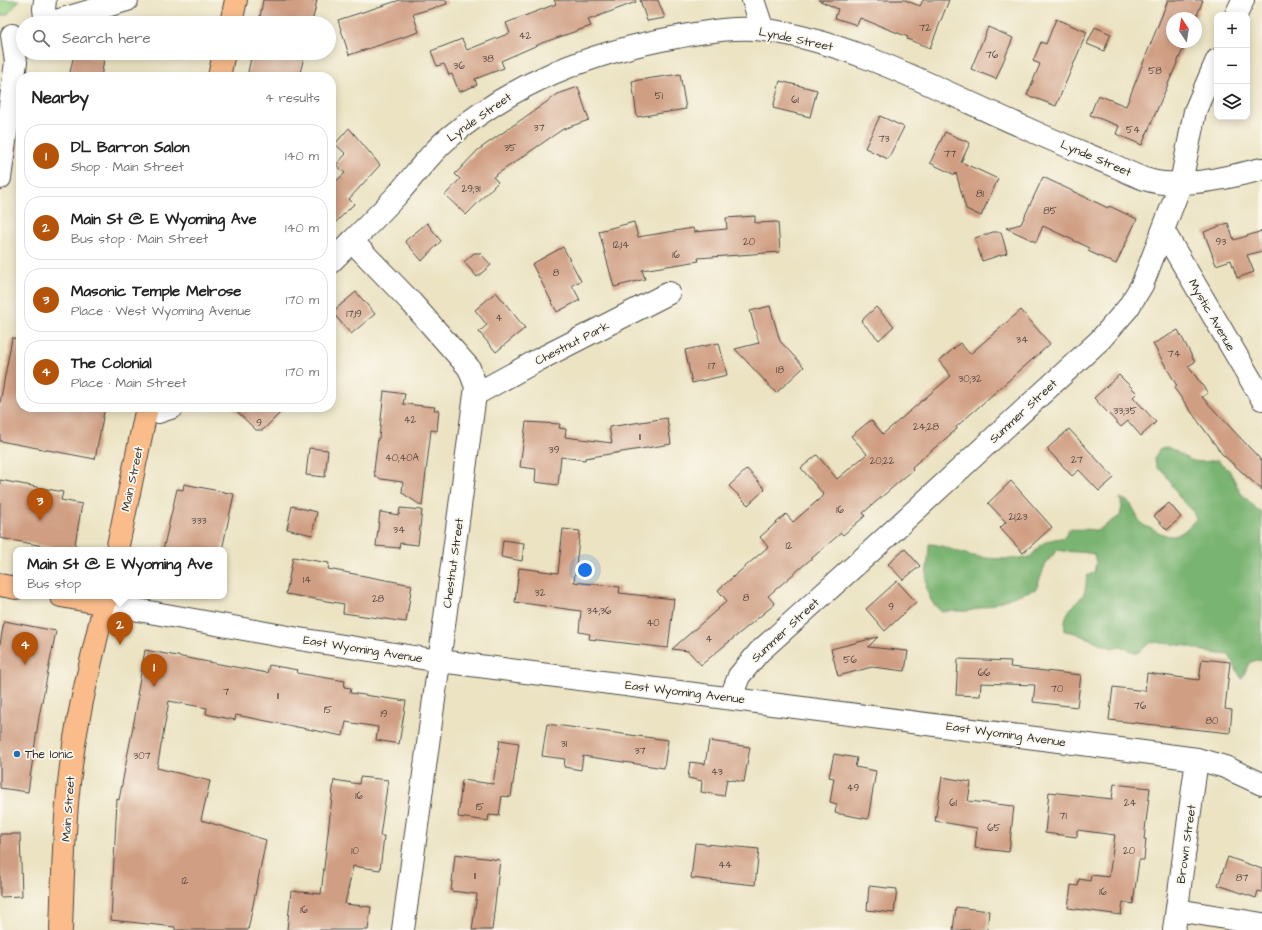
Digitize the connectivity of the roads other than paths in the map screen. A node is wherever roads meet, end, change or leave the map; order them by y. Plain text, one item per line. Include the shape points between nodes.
1 (45, 0) edge
2 (127, 0) edge
3 (236, 0) edge
4 (753, 0) edge
5 (1243, 0) edge
6 (1237, 12) edge
7 (46, 16) edge
8 (72, 16) edge
9 (233, 16) edge
10 (763, 30) junction
11 (12, 35) edge
12 (223, 60) edge
13 (1214, 67) edge
14 (220, 72) edge
15 (1262, 169) edge
16 (0, 178) edge
17 (1181, 183) junction
18 (1163, 230) junction
19 (352, 241) junction
20 (336, 257) edge
21 (669, 293) dead end
22 (476, 394) junction
23 (1262, 399) edge
24 (145, 412) edge
25 (117, 547) edge
26 (0, 585) edge
27 (13, 587) edge
28 (95, 599) edge
29 (106, 600) edge
30 (440, 661) junction
31 (731, 697) junction
32 (1197, 759) junction
33 (1262, 784) edge
34 (1175, 920) edge
35 (1262, 924) edge
36 (61, 930) edge
37 (403, 930) edge

1 - 7 street
2 - 8 street
3 - 9 main road
4 - 10 street
5 - 6 street
10 - 17 street, Lynde Street via 800,37 858,54 1150,181
10 - 19 street, Lynde Street via 733,29 644,43 598,55 531,83 486,110 443,142
11 - 16 street via 16,62
12 - 14 main road
13 - 17 street, Summer Street via 1195,111
15 - 17 street, Lynde Street via 1214,180
17 - 18 street, Summer Street
18 - 23 street, Mystic Avenue
18 - 31 street, Summer Street via 1136,296 1110,330 759,652 739,676
19 - 20 street, Lynde Street
19 - 22 street, Chestnut Street via 411,302 469,368 475,381
21 - 22 street, Chestnut Park
22 - 30 street, Chestnut Street
24 - 25 main road, Main Street
26 - 27 main road
28 - 29 main road
29 - 30 street, East Wyoming Avenue via 299,639
29 - 36 main road, Main Street via 90,665 71,765
30 - 31 street, East Wyoming Avenue
30 - 37 street, Chestnut Street
31 - 32 street, East Wyoming Avenue
32 - 33 street, East Wyoming Avenue via 1225,767
32 - 34 street, Brown Street
34 - 35 street

